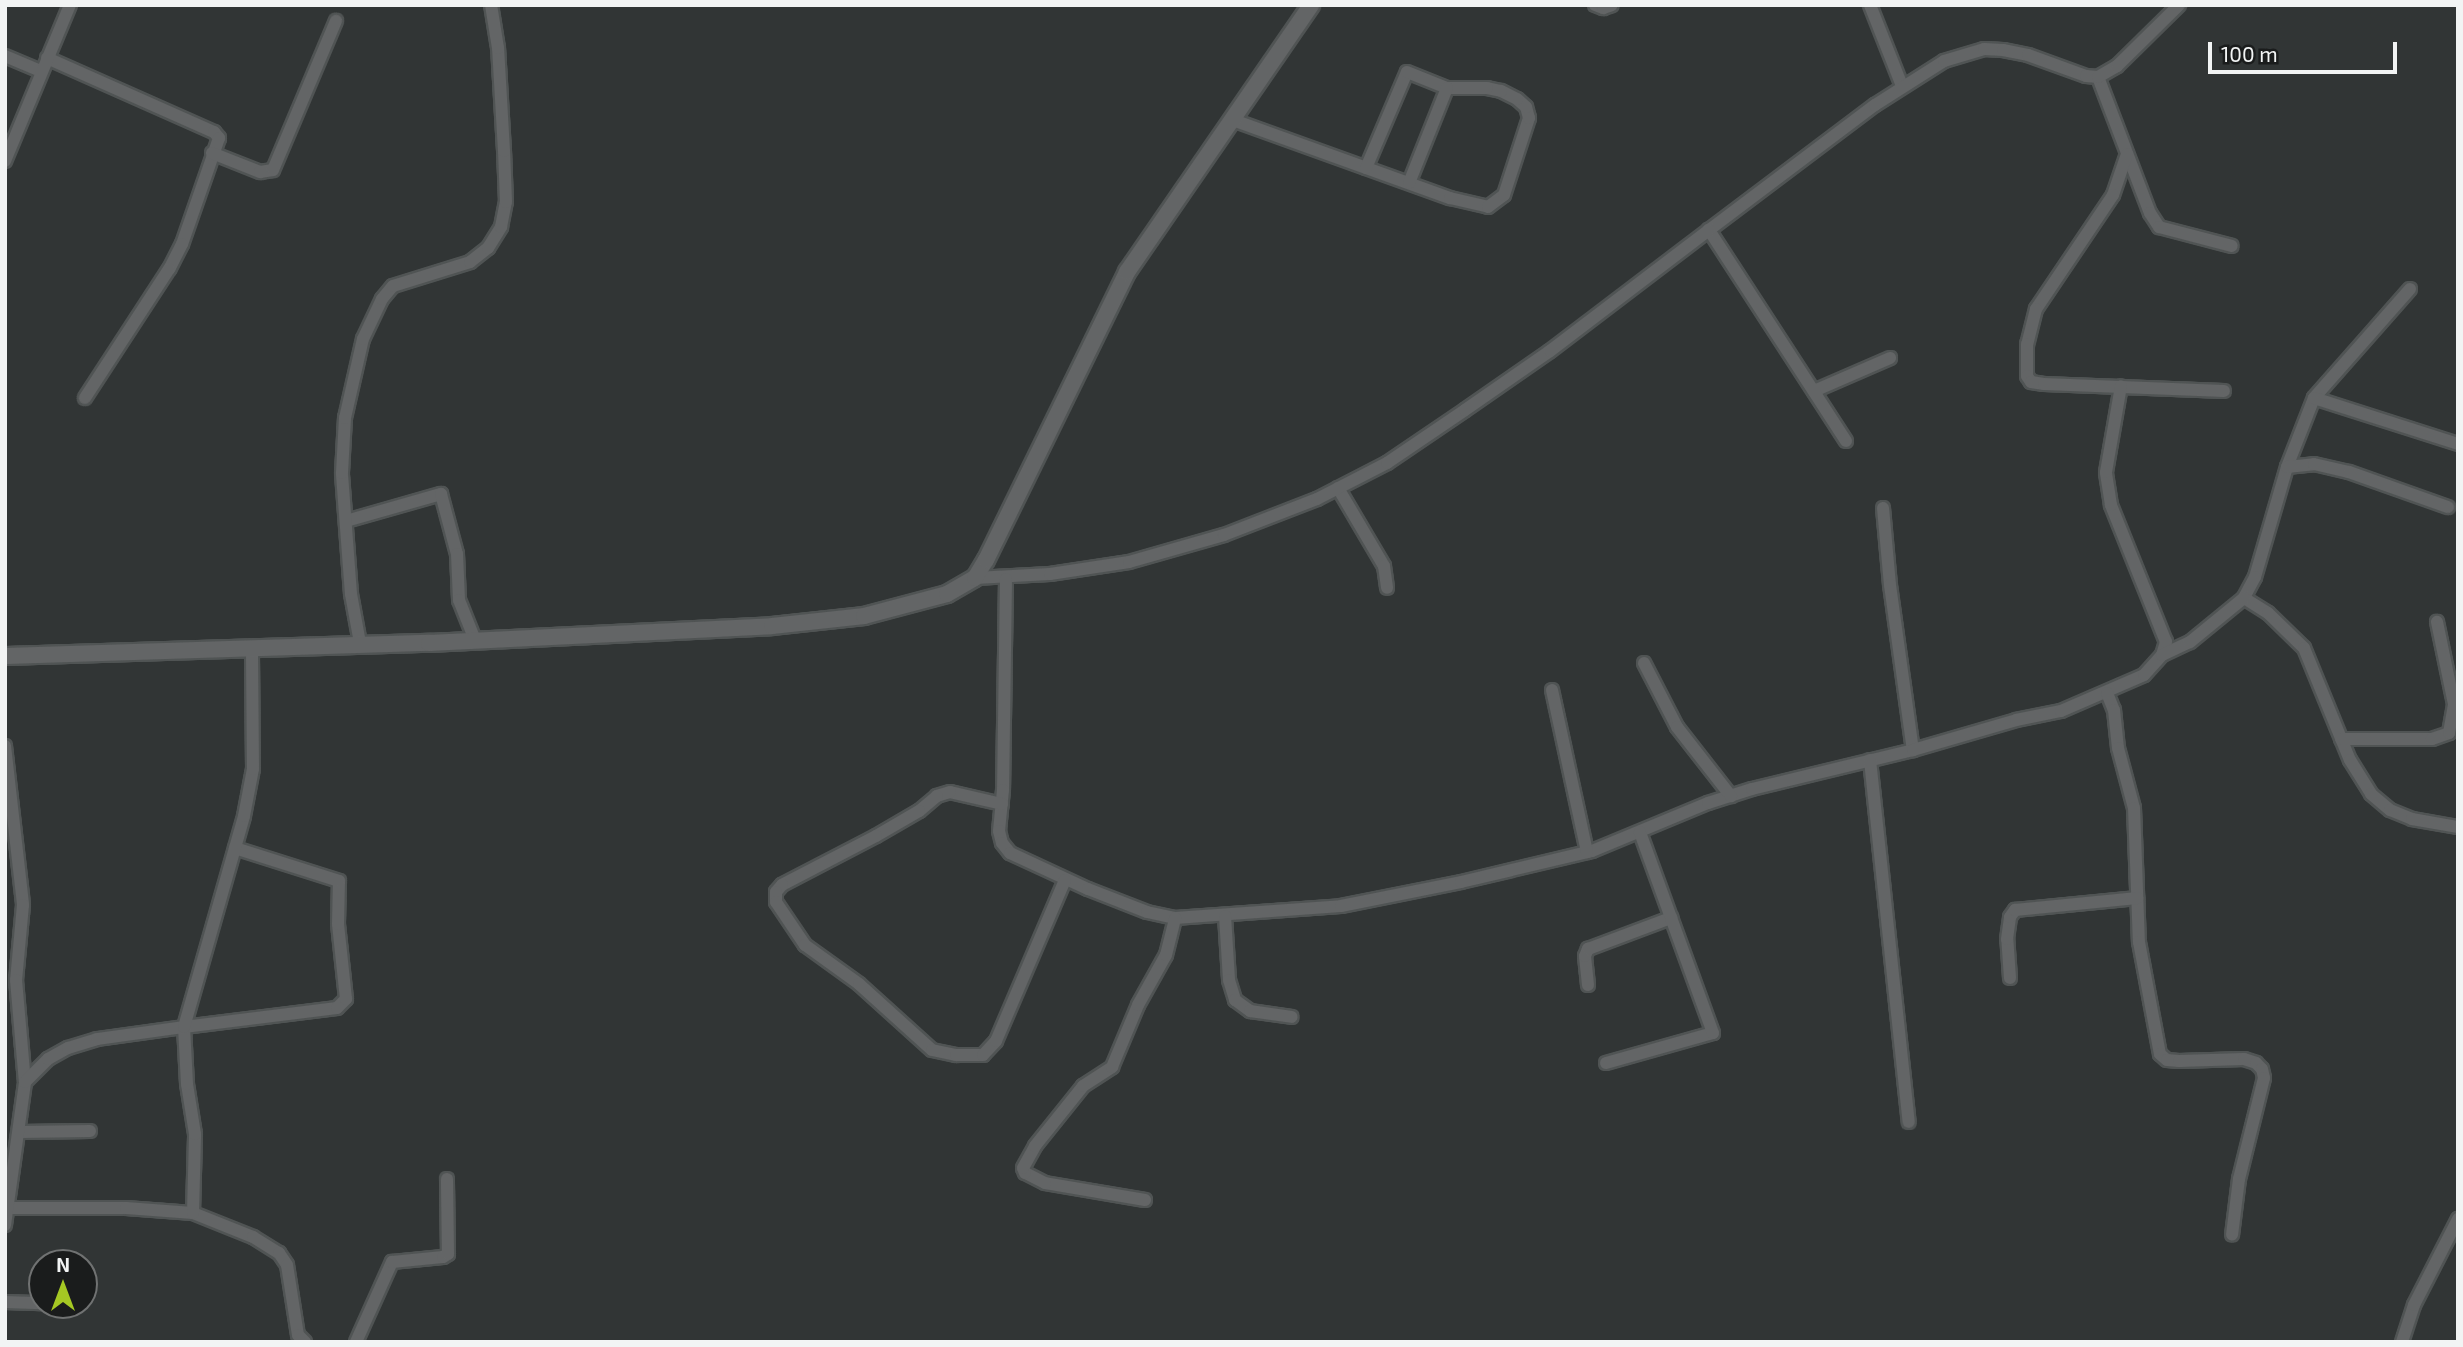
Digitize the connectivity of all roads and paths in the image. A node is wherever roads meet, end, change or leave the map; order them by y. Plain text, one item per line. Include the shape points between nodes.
1 (70, 5) edge
2 (491, 5) edge
3 (1311, 5) edge
4 (1595, 5) edge
5 (1612, 5) edge
6 (1870, 5) edge
7 (2171, 8) edge
8 (336, 21) dead end
9 (5, 56) edge
10 (47, 58) junction
11 (40, 71) junction
12 (2098, 77) junction
13 (1902, 86) junction
14 (1447, 88) junction
15 (1233, 120) junction
16 (212, 153) junction
17 (2127, 154) junction
18 (5, 161) edge
19 (1366, 168) junction
20 (1409, 183) junction
21 (1709, 230) junction
22 (2232, 246) dead end
23 (2410, 289) dead end
24 (1890, 358) dead end
25 (2120, 386) junction
26 (1814, 391) junction
27 (2224, 391) dead end
28 (85, 398) dead end
29 (2314, 398) junction
30 (1846, 441) dead end
31 (2458, 444) edge
32 (2287, 467) junction
33 (1338, 488) junction
34 (2448, 507) dead end
35 (1883, 508) dead end
36 (346, 521) junction
37 (975, 578) junction
38 (1006, 579) junction
39 (1387, 588) dead end
40 (2244, 598) junction
41 (2437, 622) dead end
42 (475, 640) junction
43 (360, 643) junction
44 (252, 648) junction
45 (2162, 655) junction
46 (5, 656) edge
47 (1644, 663) dead end
48 (1552, 690) dead end
49 (2107, 693) junction
50 (2341, 739) junction
51 (5, 746) edge
52 (1913, 750) junction
53 (1870, 761) junction
54 (1731, 796) junction
55 (1002, 804) junction
56 (2458, 827) edge
57 (1640, 832) junction
58 (235, 848) junction
59 (1587, 852) junction
60 (1065, 880) junction
61 (2137, 898) junction
62 (1225, 916) junction
63 (1175, 918) junction
64 (1671, 918) junction
65 (2010, 978) dead end
66 (10, 979) edge
67 (1588, 985) dead end
68 (1292, 1017) dead end
69 (184, 1027) junction
70 (1606, 1063) dead end
71 (25, 1082) junction
72 (1909, 1122) dead end
73 (90, 1131) dead end
74 (20, 1132) junction
75 (447, 1179) dead end
76 (1145, 1200) dead end
77 (193, 1213) junction
78 (7, 1216) edge
79 (2458, 1219) edge
80 (2232, 1235) dead end
81 (5, 1302) edge
82 (28, 1303) edge
83 (304, 1342) edge
84 (356, 1342) edge
85 (2402, 1342) edge

1 - 10 street
2 - 36 street via 502,102 504,216 496,239 470,262 393,286 382,299 363,339 345,418
3 - 15 street
4 - 5 street
6 - 13 street
7 - 12 street via 2117,66
8 - 16 street via 273,170 260,172
9 - 11 street
10 - 11 street
10 - 16 street via 214,132 218,140
11 - 18 street
12 - 13 street via 2028,55 1984,49 1944,61
12 - 17 street
13 - 21 street
14 - 19 street via 1407,72
14 - 20 street
14 - 20 street via 1501,91 1525,107 1529,118 1504,195 1488,207
15 - 19 street
15 - 37 street via 1127,272
16 - 28 street via 169,269
17 - 22 street via 2159,227
17 - 25 street via 2113,195 2036,309 2026,355 2031,382
19 - 20 street
21 - 26 street
21 - 33 street via 1539,358 1387,463
23 - 29 street
24 - 26 street
25 - 27 street
25 - 45 street via 2108,444 2109,494 2163,627 2166,642
26 - 30 street
29 - 31 street
29 - 32 street
32 - 34 street via 2314,464 2349,472
32 - 40 street via 2255,577
33 - 38 street via 1224,535 1129,562
33 - 39 street via 1384,566
35 - 52 street via 1889,585
36 - 42 street via 441,494 455,543 460,600
36 - 43 street
37 - 38 street
37 - 42 street via 947,594 864,616 772,626
38 - 55 street
40 - 45 street via 2190,642
40 - 50 street via 2268,612 2304,648
41 - 50 street via 2454,704 2449,733 2432,739
42 - 43 street
43 - 44 street
44 - 46 street
44 - 58 street via 253,769
45 - 49 street via 2144,675
47 - 54 street via 1676,727
48 - 59 street
49 - 52 street via 2061,711
49 - 61 street via 2134,808
50 - 56 street via 2361,782 2390,810
51 - 66 street via 23,905
52 - 53 street
53 - 54 street
53 - 72 street
54 - 57 street
55 - 60 street via 999,831 1010,853
55 - 60 street via 950,792 937,796 876,836 782,885 776,902 804,945 859,984 932,1050 983,1055 993,1047
57 - 59 street
57 - 64 street
58 - 69 street
58 - 69 street via 338,881 346,999 337,1008
59 - 62 street via 1341,906
60 - 63 street
61 - 65 street via 2015,910 2007,939
61 - 80 street via 2142,961 2160,1054 2179,1061 2244,1059 2262,1069 2264,1078 2239,1179
62 - 63 street
62 - 68 street via 1229,980 1235,1000 1250,1011
63 - 76 street via 1166,955 1112,1066 1083,1086 1034,1146 1023,1168 1045,1183
64 - 67 street via 1588,949
64 - 70 street via 1713,1033
66 - 71 street
69 - 71 street via 97,1039 68,1048 48,1059
69 - 77 street via 195,1134
71 - 74 street
73 - 74 street
74 - 78 street
75 - 84 street via 447,1254 392,1262
77 - 78 street via 126,1208
77 - 83 street via 253,1237 279,1253 288,1265 298,1335
79 - 85 street via 2413,1305
81 - 82 street

